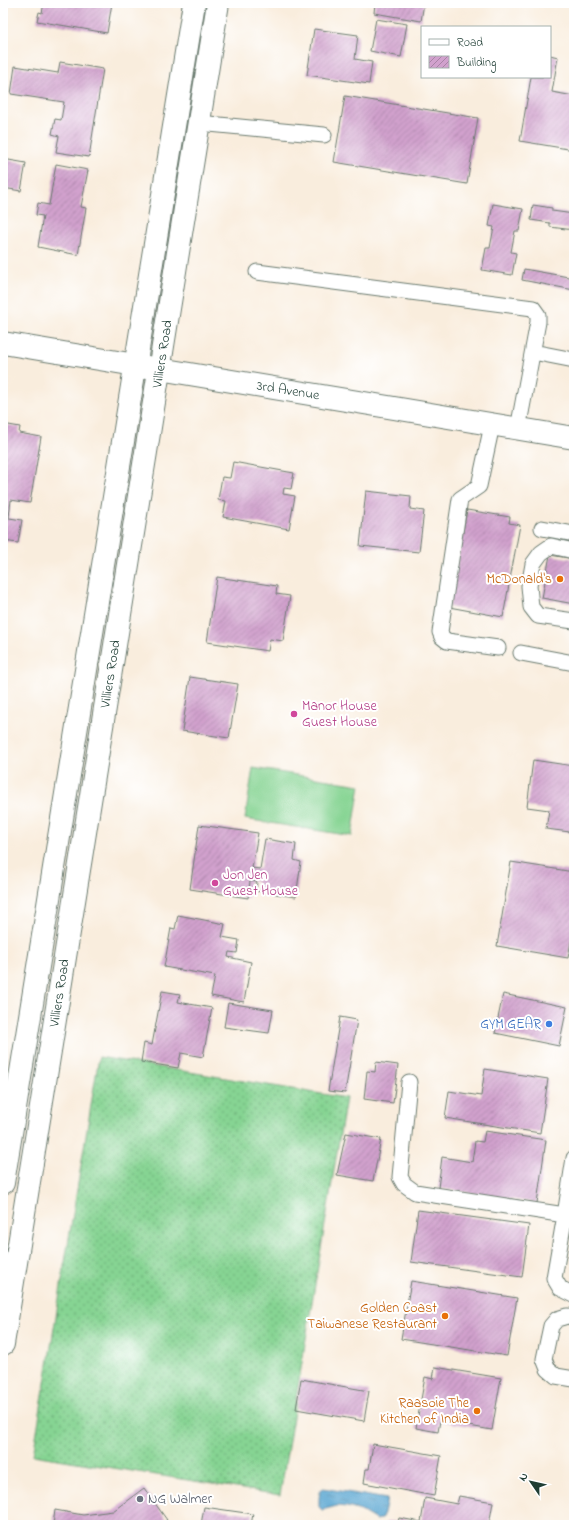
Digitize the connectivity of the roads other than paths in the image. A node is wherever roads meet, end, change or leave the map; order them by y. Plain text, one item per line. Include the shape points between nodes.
1 (194, 3) edge
2 (218, 3) edge
3 (200, 123) junction
4 (324, 136) dead end
5 (257, 272) dead end
6 (3, 343) edge
7 (533, 352) junction
8 (574, 360) edge
9 (134, 365) junction
10 (160, 370) junction
11 (492, 425) junction
12 (518, 429) junction
13 (574, 438) edge
14 (542, 528) dead end
15 (574, 534) edge
16 (574, 551) edge
17 (574, 621) edge
18 (498, 648) dead end
19 (521, 653) dead end
20 (574, 663) edge
21 (30, 1011) junction
22 (56, 1015) junction
23 (409, 1082) dead end
24 (574, 1158) edge
25 (3, 1183) edge
26 (570, 1216) edge
27 (574, 1294) edge
28 (574, 1317) edge
29 (3, 1344) edge
30 (574, 1379) edge

1 - 9 street, Villiers Road
2 - 3 street, Villiers Road
3 - 4 lane
3 - 10 street, Villiers Road
5 - 7 lane via 533,308 538,314 538,322
6 - 9 street, 3rd Avenue
7 - 8 lane
7 - 12 lane
9 - 10 street, 3rd Avenue
9 - 21 street, Villiers Road
10 - 11 street, 3rd Avenue
10 - 22 street, Villiers Road
11 - 12 street, 3rd Avenue
11 - 18 lane via 479,486 460,499 440,632 447,641
12 - 13 street, 3rd Avenue
14 - 15 lane
16 - 17 lane via 551,546 541,553 533,564 529,586 531,607 538,616
19 - 20 lane
21 - 22 street
21 - 25 street, Villiers Road
22 - 29 street, Villiers Road
23 - 26 lane via 400,1177 409,1189 496,1206
24 - 26 lane
26 - 27 lane via 554,1278 560,1288
28 - 30 lane via 557,1319 551,1326 544,1359 548,1369 556,1376

